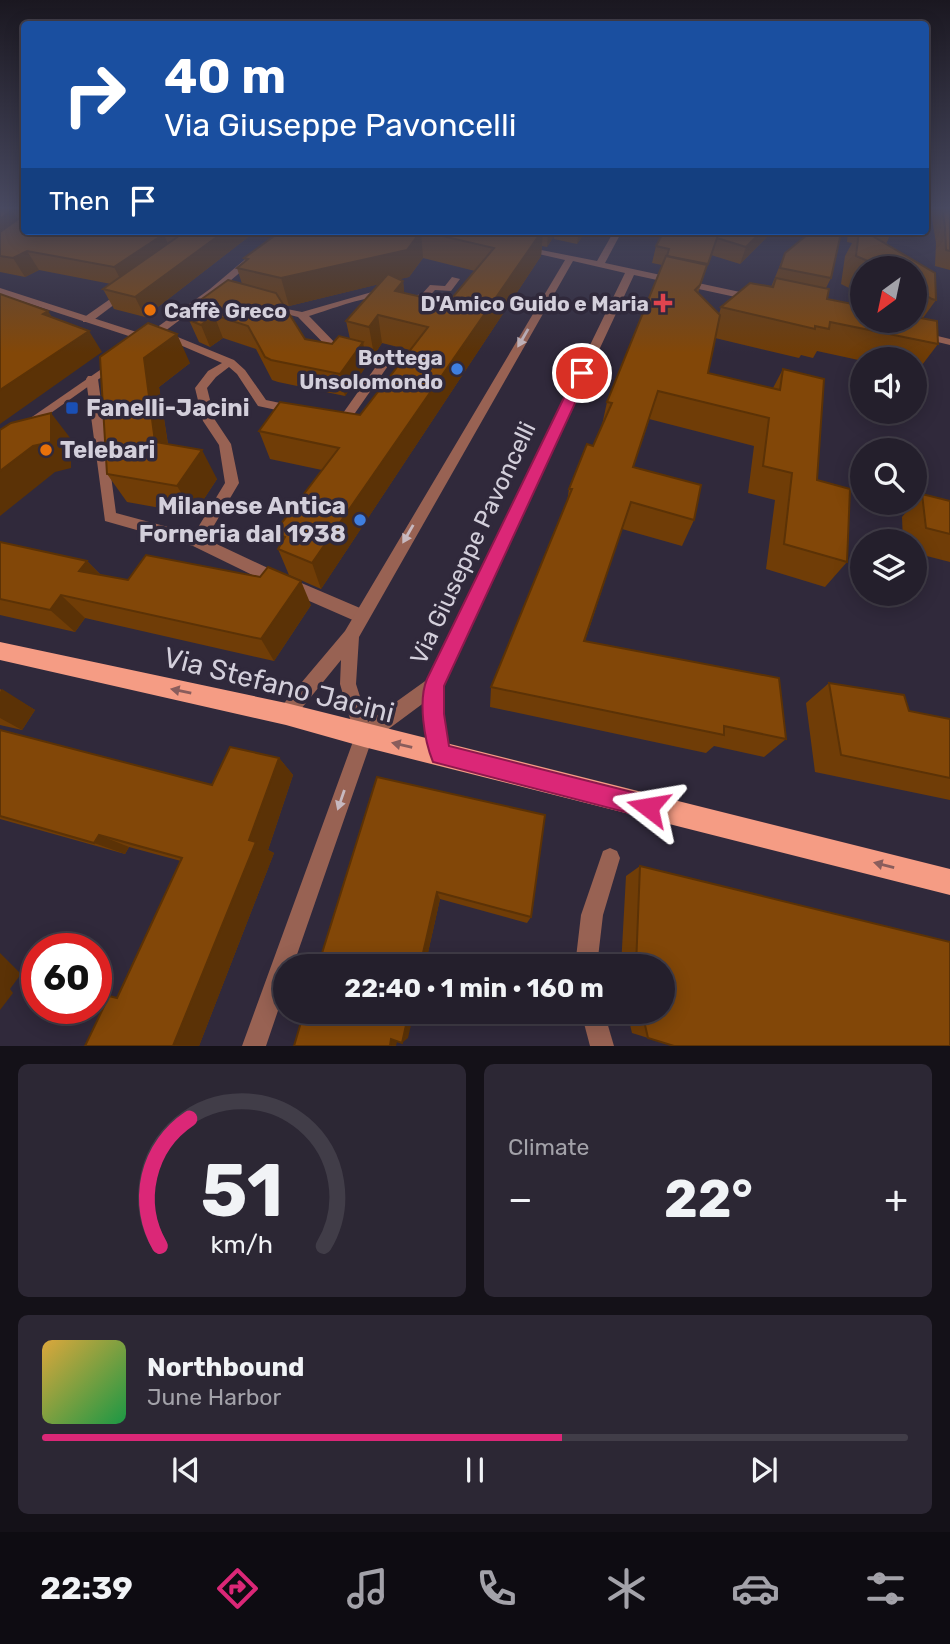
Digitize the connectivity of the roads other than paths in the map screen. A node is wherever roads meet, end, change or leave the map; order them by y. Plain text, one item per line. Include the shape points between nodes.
1 (255, 256) edge
2 (560, 256) edge
3 (604, 256) edge
4 (570, 258) junction
5 (600, 264) junction
6 (631, 271) junction
7 (455, 279) dead end
8 (131, 288) edge
9 (213, 291) junction
10 (0, 292) edge
11 (226, 294) edge
12 (759, 299) edge
13 (264, 305) edge
14 (302, 315) junction
15 (88, 320) junction
16 (159, 332) junction
17 (913, 333) edge
18 (148, 339) junction
19 (950, 342) edge
20 (137, 347) edge
21 (126, 355) edge
22 (230, 362) junction
23 (92, 379) junction
24 (303, 411) edge
25 (317, 414) edge
26 (0, 445) edge
27 (197, 541) junction
28 (361, 615) junction
29 (351, 636) junction
30 (0, 651) edge
31 (434, 685) junction
32 (286, 714) junction
33 (363, 736) junction
34 (440, 754) junction
35 (610, 858) dead end
36 (950, 882) edge
37 (587, 954) edge
38 (596, 1024) edge
39 (254, 1045) edge
40 (602, 1045) edge

1 - 9 street
2 - 4 street
3 - 5 street
4 - 5 street
4 -> 28 street, Via Giuseppe Pavoncelli
5 - 6 street
6 - 12 street
6 - 31 street, Via Giuseppe Pavoncelli
7 - 14 street via 449,289 433,287 425,296 407,300 372,295
8 - 15 street
9 - 11 street
9 - 16 street
10 - 15 street
13 - 14 street
14 - 25 street via 337,351 384,362 344,420
15 - 18 street
16 - 18 street
16 - 22 street
17 - 19 street
18 - 20 street
21 - 23 street
22 - 24 street via 262,402
22 - 27 street via 201,388 209,421 225,444 232,483
23 - 26 street
23 - 27 street via 110,517
27 - 28 street
28 - 29 street, Via Giuseppe Pavoncelli
29 - 32 street, Via Giuseppe Pavoncelli
29 - 33 street, Via Giuseppe Pavoncelli via 348,684
32 -> 30 main road, Via Stefano Jacini
31 - 33 street, Via Giuseppe Pavoncelli
31 - 34 street, Via Giuseppe Pavoncelli
32 - 33 main road, Via Stefano Jacini
34 -> 33 main road, Via Stefano Jacini
33 -> 39 street
36 -> 34 main road, Via Stefano Jacini
35 - 37 street via 592,915
38 - 40 street

